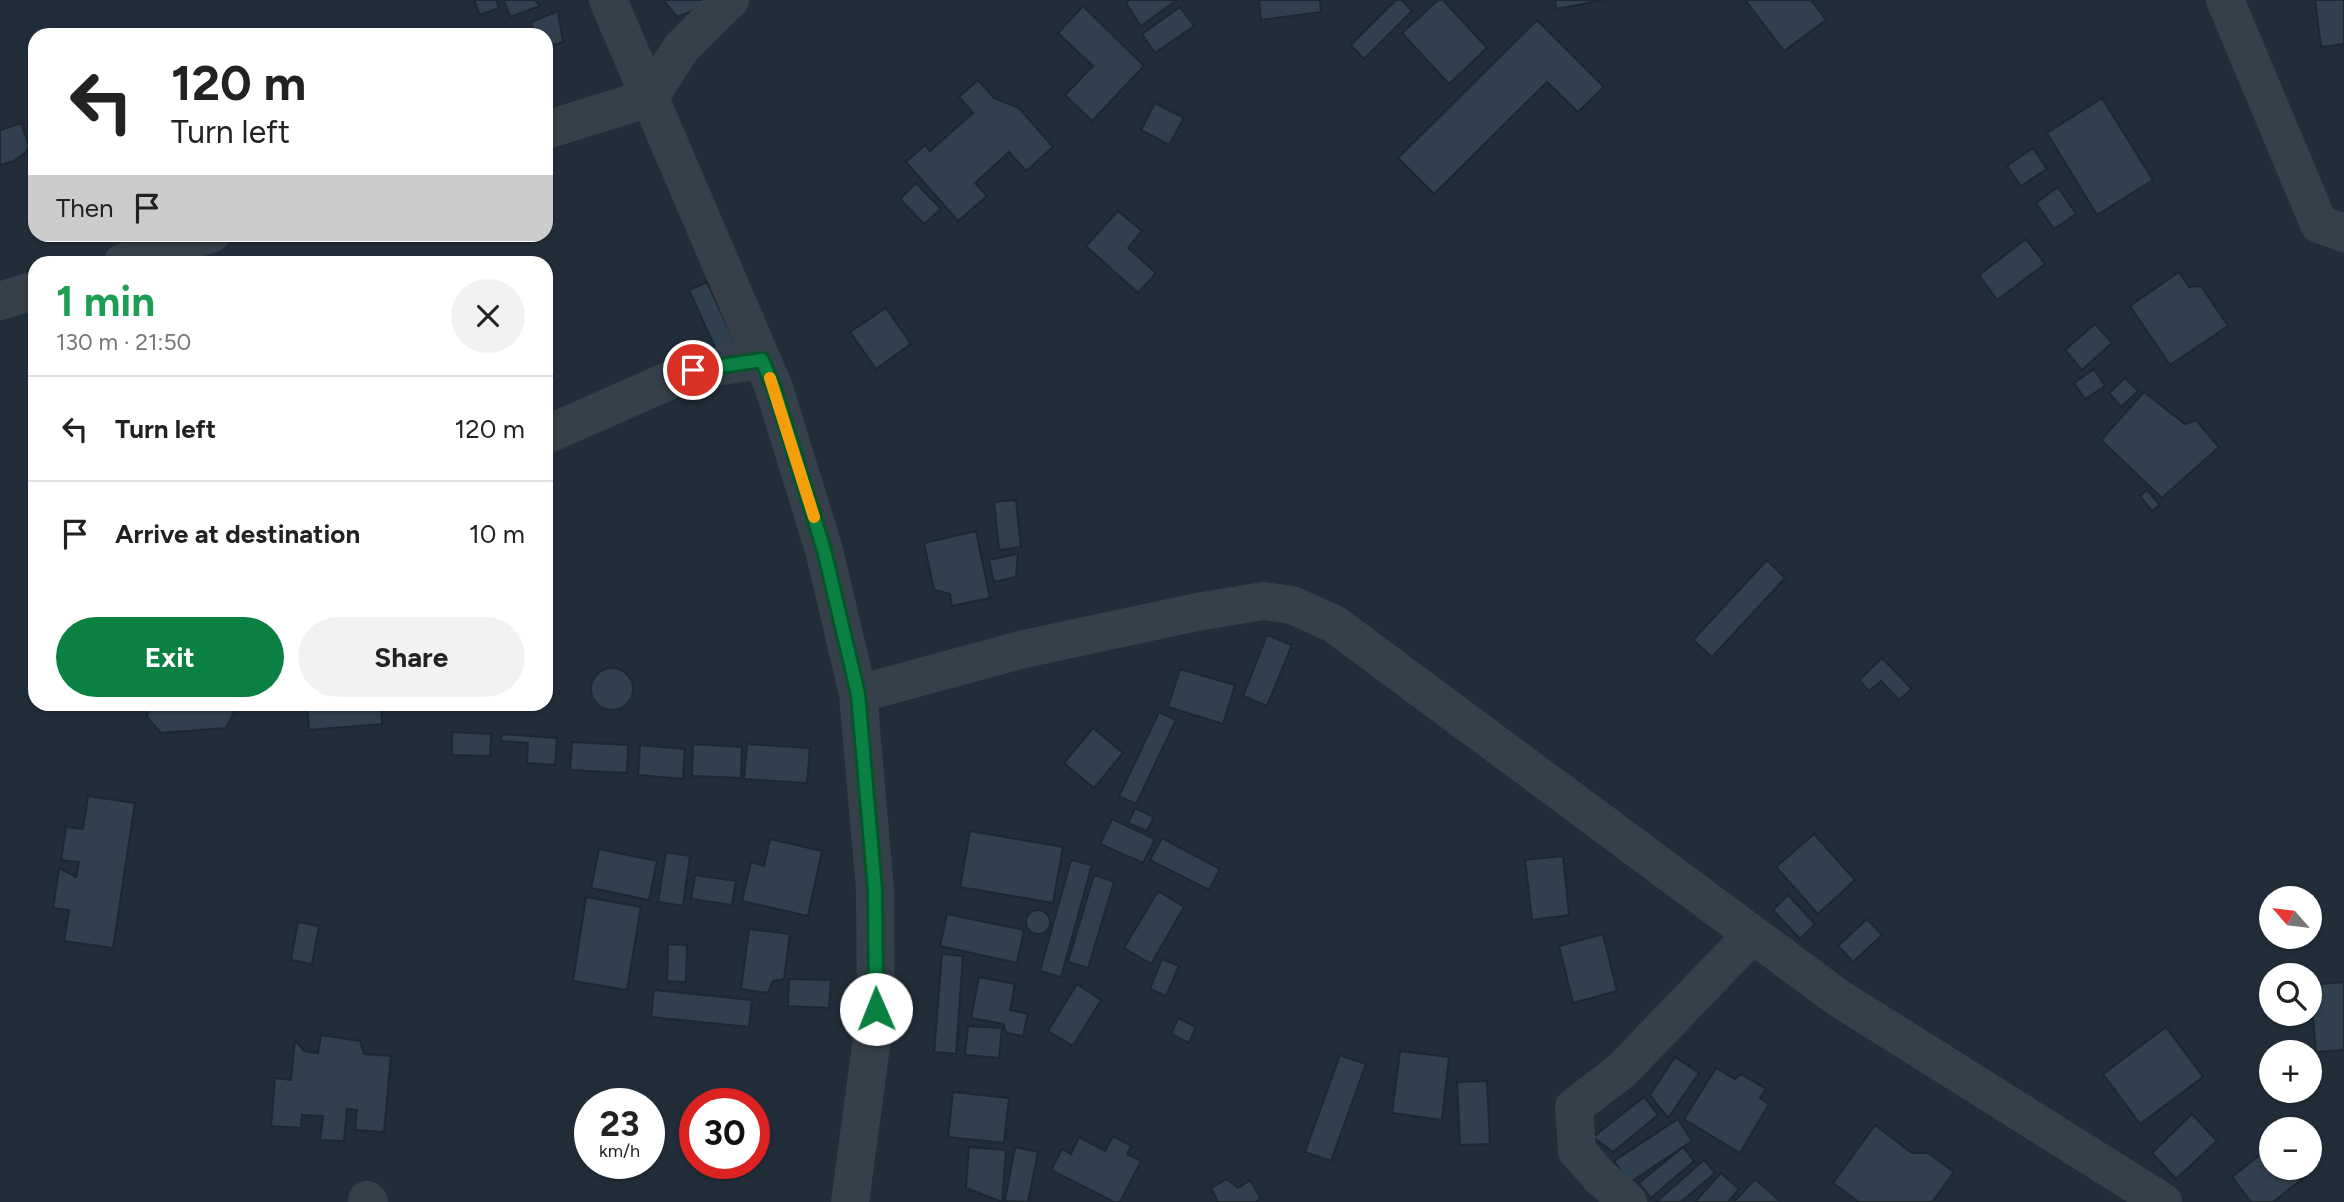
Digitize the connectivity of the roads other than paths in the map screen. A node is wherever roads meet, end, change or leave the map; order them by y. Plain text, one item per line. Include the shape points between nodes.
1 (608, 0) edge
2 (730, 0) edge
3 (2225, 0) edge
4 (649, 98) junction
5 (553, 128) edge
6 (2344, 233) edge
7 (186, 242) edge
8 (141, 256) edge
9 (28, 292) edge
10 (0, 301) edge
11 (762, 360) junction
12 (553, 432) edge
13 (858, 694) junction
14 (1752, 934) junction
15 (850, 1202) edge
16 (1628, 1202) edge
17 (2163, 1202) edge

1 - 4 street
2 - 4 street via 682,47
3 - 6 street via 2319,224
4 - 5 street
4 - 11 street
7 - 8 street
9 - 10 street
11 - 12 street via 693,370
11 - 13 street via 824,550
13 - 14 street via 1024,649 1196,612 1264,601 1292,605 1334,624
13 - 15 street via 875,890 876,1009
14 - 16 street via 1621,1070 1574,1107 1577,1151
14 - 17 street via 1837,998

